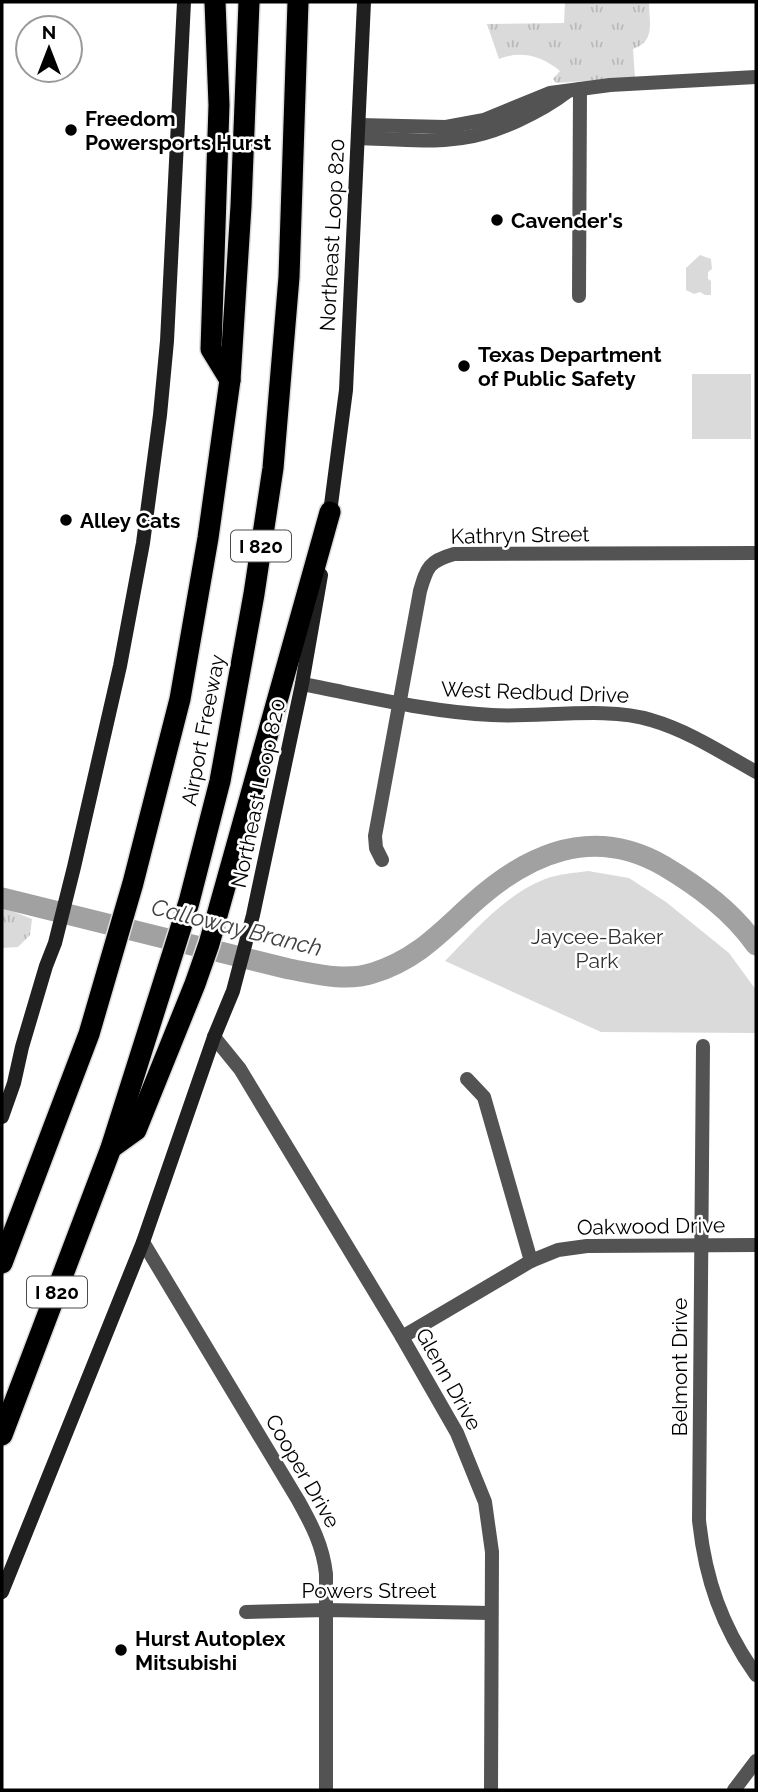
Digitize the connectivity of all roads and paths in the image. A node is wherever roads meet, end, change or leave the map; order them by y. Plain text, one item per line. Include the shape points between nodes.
1 (184, 2) edge
2 (215, 2) edge
3 (249, 2) edge
4 (285, 2) edge
5 (298, 2) edge
6 (364, 2) edge
7 (756, 77) edge
8 (573, 90) junction
9 (293, 103) junction
10 (358, 132) junction
11 (579, 296) dead end
12 (230, 380) junction
13 (330, 512) junction
14 (756, 554) edge
15 (302, 684) junction
16 (398, 703) junction
17 (756, 772) edge
18 (382, 860) dead end
19 (214, 1037) junction
20 (703, 1046) dead end
21 (467, 1079) dead end
22 (2, 1117) edge
23 (111, 1148) junction
24 (143, 1242) junction
25 (701, 1244) junction
26 (756, 1245) edge
27 (6, 1246) edge
28 (531, 1261) junction
29 (2, 1263) edge
30 (402, 1337) junction
31 (2, 1435) edge
32 (2, 1592) edge
33 (326, 1610) junction
34 (246, 1612) dead end
35 (491, 1613) junction
36 (756, 1675) edge
37 (756, 1761) edge
38 (326, 1790) edge
39 (491, 1790) edge
40 (734, 1790) edge

1 - 22 main road via 167,341 143,543 74,867
2 - 12 highway via 219,105 211,349
3 - 12 highway, Airport Freeway / I 820
4 - 9 highway
5 - 9 highway, Airport Freeway / I 820
6 - 10 main road, Northeast Loop 820
7 - 8 street
8 - 10 street via 508,124 464,138
8 - 11 street
9 - 23 highway, Airport Freeway / I 820 via 289,277 273,468 254,594 220,781 189,902
10 - 13 main road, Northeast Loop 820 via 346,390
12 - 27 highway, Airport Freeway / I 820 via 180,699 133,883 89,1034
13 - 15 main road, Northeast Loop 820
13 - 23 highway via 221,907 195,984 135,1130
14 - 16 street, Kathryn Street via 454,554 436,559 426,571 420,591
15 - 16 street, West Redbud Drive
15 - 19 main road, Northeast Loop 820 via 253,915 233,992
16 - 17 street, West Redbud Drive via 493,715 649,719 684,732
16 - 18 street via 375,836
19 - 24 main road, Northeast Loop 820
19 - 30 street, Glenn Drive via 240,1069
20 - 25 street, Belmont Drive
21 - 28 street via 484,1097
23 - 31 highway, Airport Freeway / I 820
24 - 32 main road, Northeast Loop 820
24 - 33 street, Cooper Drive via 316,1533 324,1553
25 - 26 street, Oakwood Drive
25 - 28 street, Oakwood Drive via 587,1246 558,1250
25 - 36 street, Belmont Drive via 702,1553 722,1620
27 - 29 highway, Airport Freeway / I 820
28 - 30 street, Oakwood Drive
30 - 35 street, Glenn Drive via 457,1433 485,1503 492,1552
33 - 34 street, Powers Street
33 - 35 street, Powers Street
33 - 38 street, Cooper Drive
35 - 39 street, Glenn Drive
37 - 40 street

